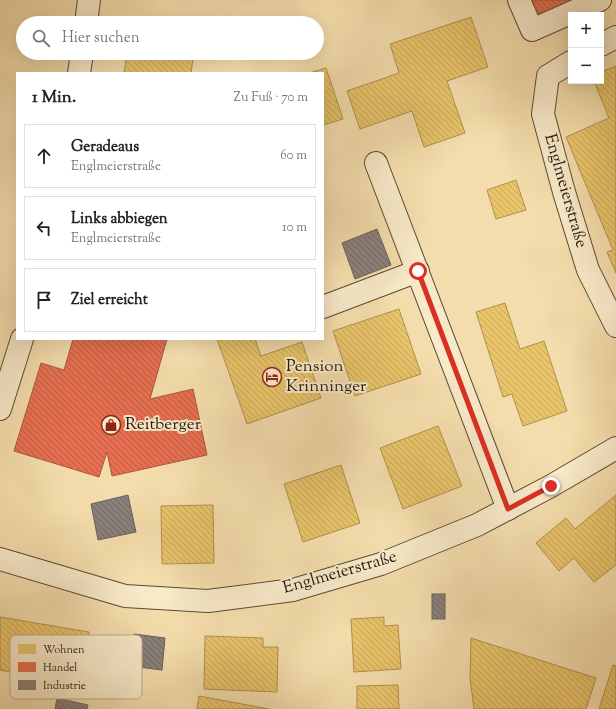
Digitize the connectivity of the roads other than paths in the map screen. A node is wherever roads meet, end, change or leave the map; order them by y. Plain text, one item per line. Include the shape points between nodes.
1 (89, 0) edge
2 (519, 0) edge
3 (600, 0) edge
4 (87, 16) edge
5 (616, 37) edge
6 (604, 43) edge
7 (81, 60) edge
8 (568, 64) edge
9 (78, 72) edge
10 (376, 163) dead end
11 (418, 271) junction
12 (324, 307) edge
13 (616, 326) edge
14 (22, 340) edge
15 (0, 409) edge
16 (616, 448) edge
17 (508, 509) junction
18 (0, 559) edge

1 - 4 street
2 - 3 street via 532,30
5 - 6 street
7 - 9 street
8 - 13 street, Englmeierstraße via 548,76 542,114 588,270
10 - 11 street
11 - 12 street
11 - 17 street
14 - 15 street
16 - 17 street, Englmeierstraße
17 - 18 street, Englmeierstraße via 477,525 380,564 293,590 208,601 125,596

